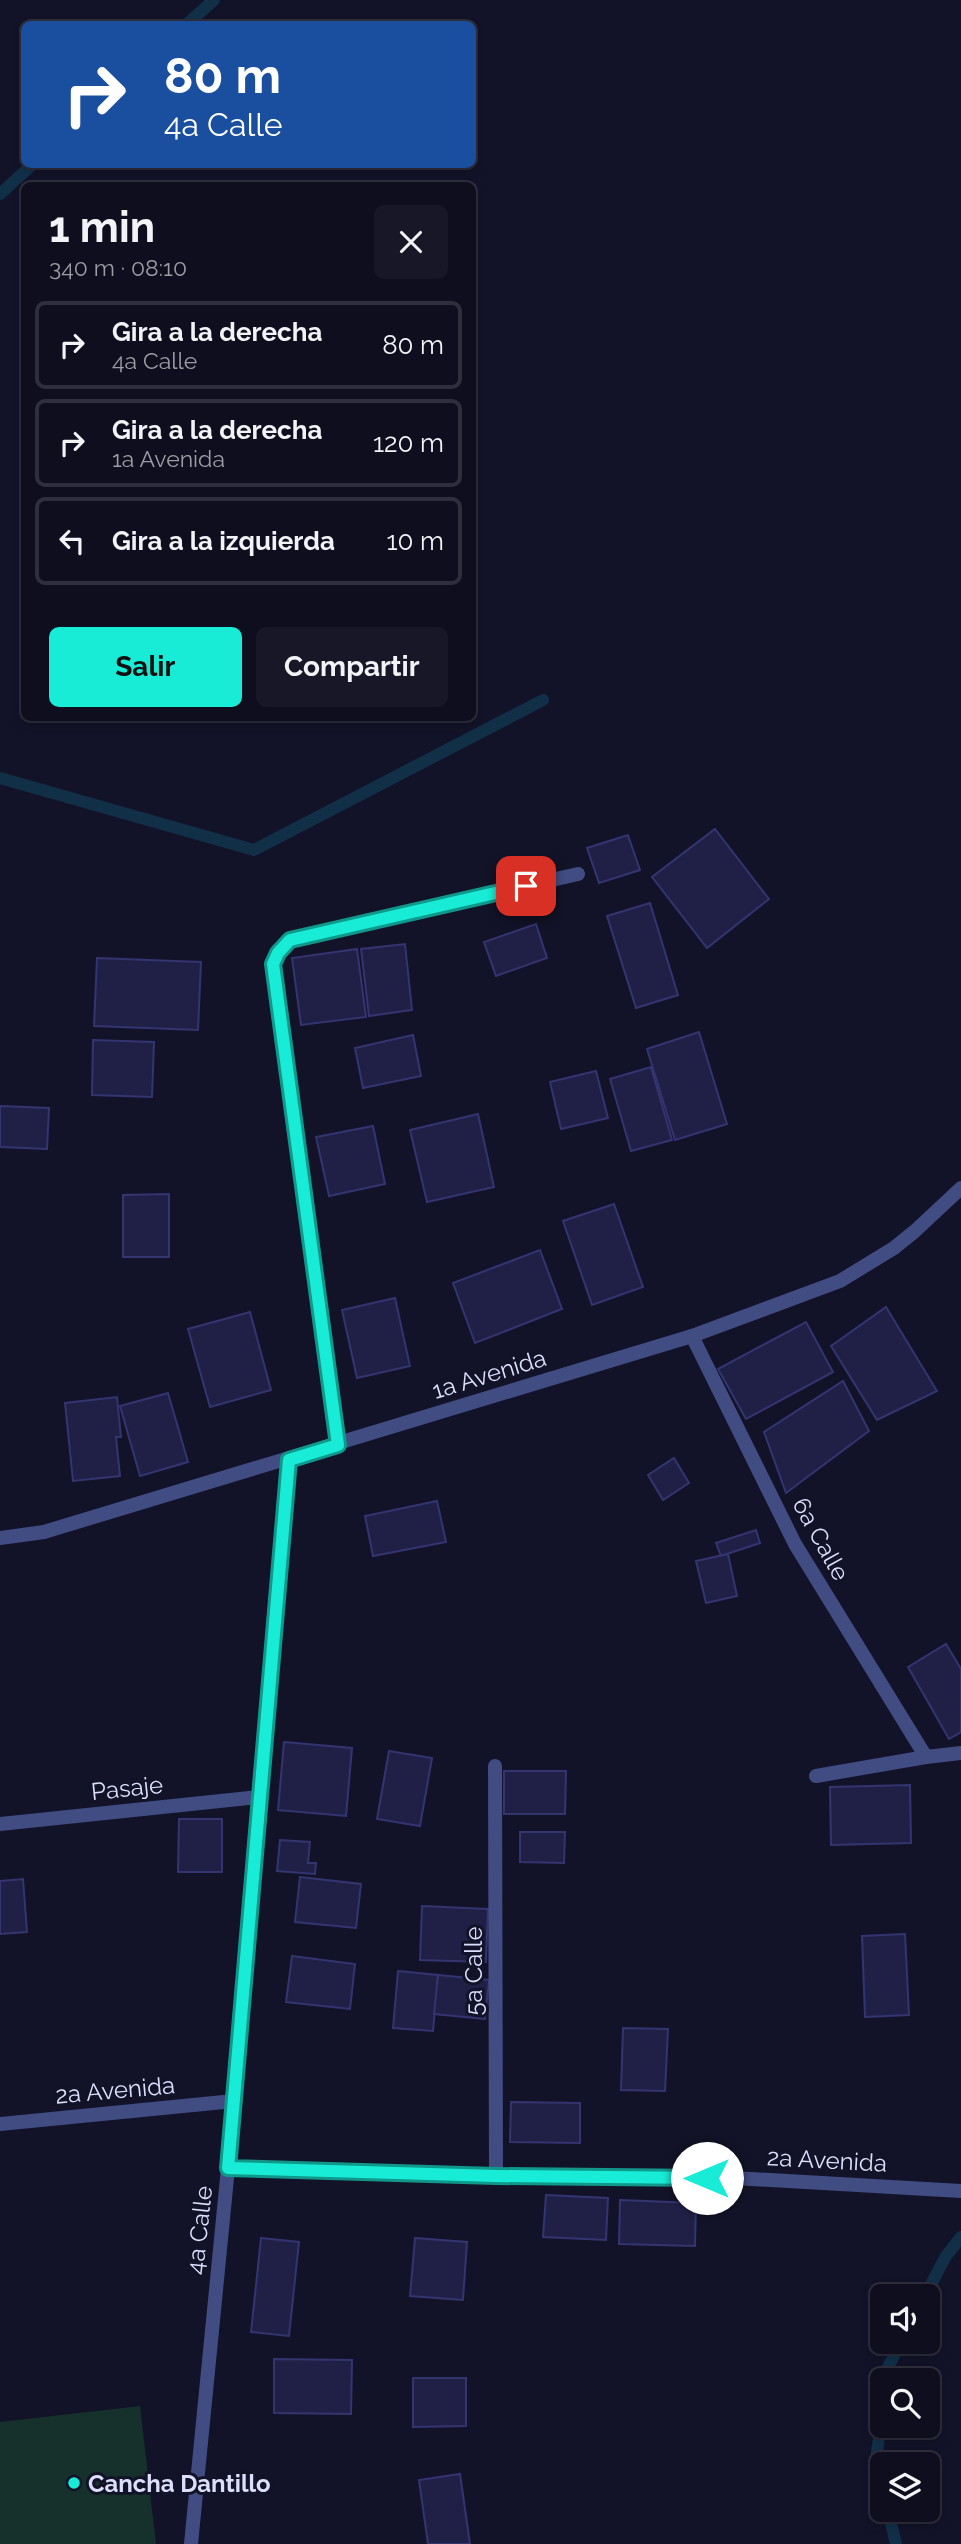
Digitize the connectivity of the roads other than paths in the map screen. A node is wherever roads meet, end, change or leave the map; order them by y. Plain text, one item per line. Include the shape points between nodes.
1 (578, 874) dead end
2 (961, 1188) edge
3 (692, 1336) junction
4 (338, 1445) junction
5 (289, 1460) junction
6 (0, 1538) edge
7 (961, 1753) edge
8 (926, 1757) junction
9 (495, 1766) dead end
10 (817, 1776) dead end
11 (259, 1797) junction
12 (0, 1825) edge
13 (234, 2101) junction
14 (0, 2124) edge
15 (228, 2168) junction
16 (496, 2176) junction
17 (961, 2191) edge
18 (191, 2544) edge

1 - 4 street via 290,940 273,964
2 - 3 street, 1a Avenida via 894,1248 840,1281
3 - 4 street, 1a Avenida
3 - 8 street, 6a Calle via 795,1544
4 - 5 street, 1a Avenida
5 - 6 street, 1a Avenida via 44,1532
5 - 11 street, 4a Calle
7 - 8 street
8 - 10 street
9 - 16 street, 5a Calle
11 - 12 street, Pasaje
11 - 13 street, 4a Calle
13 - 14 street, 2a Avenida
13 - 15 street, 4a Calle
15 - 16 street, 2a Avenida
15 - 18 street, 4a Calle
16 - 17 street, 2a Avenida via 734,2178

